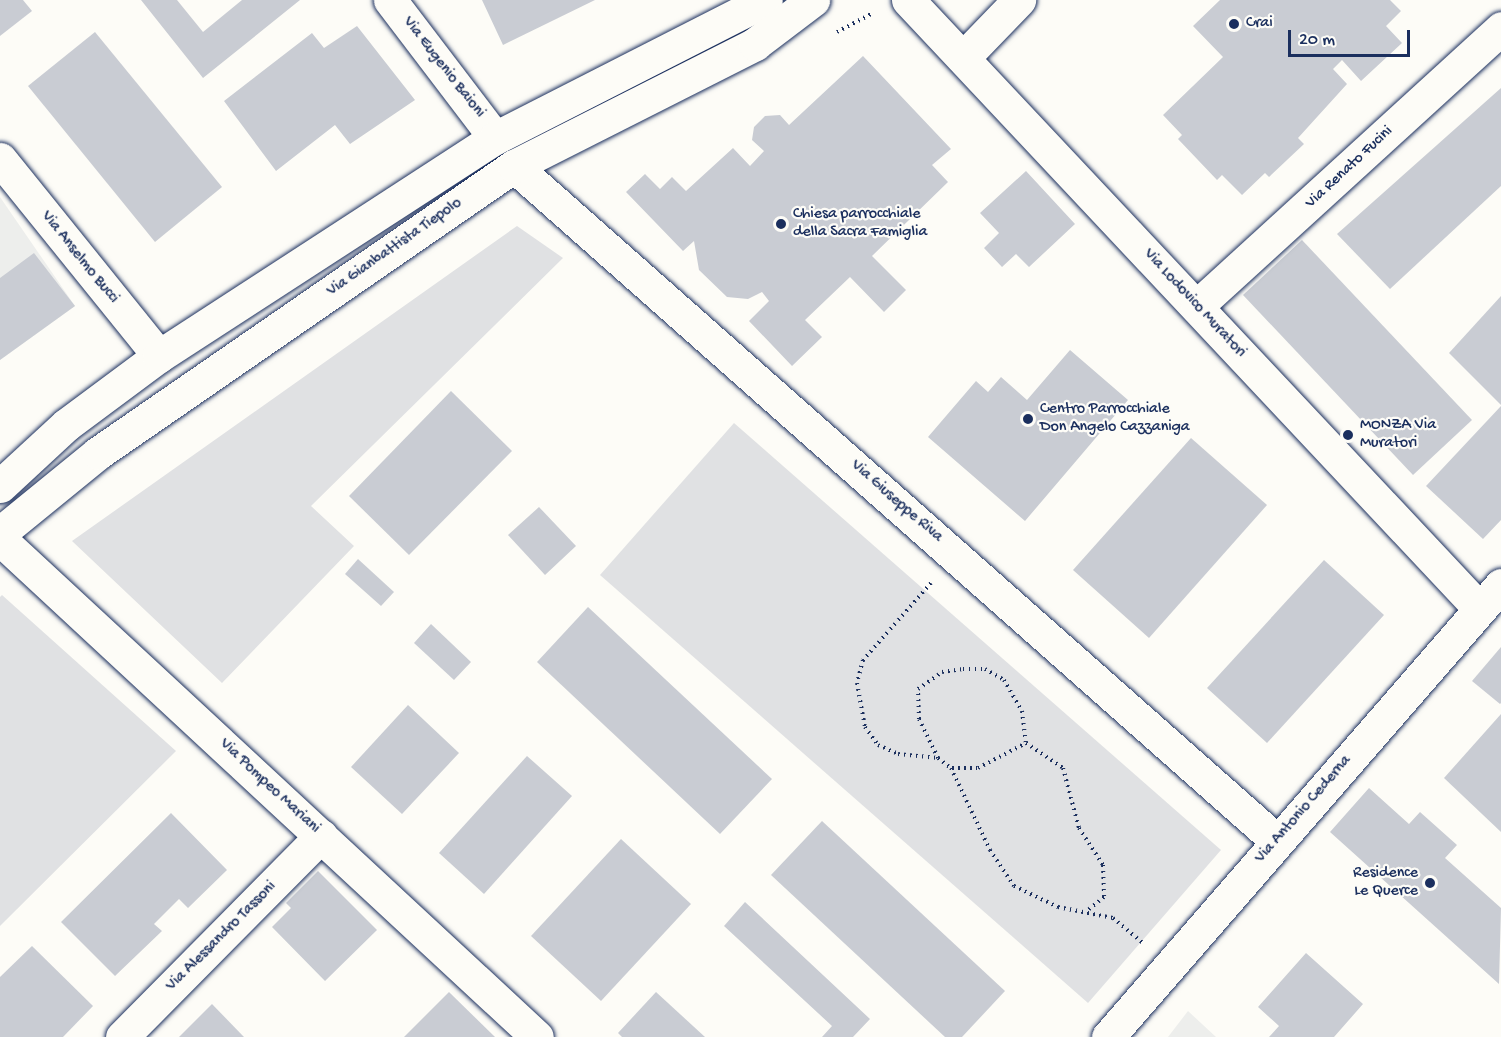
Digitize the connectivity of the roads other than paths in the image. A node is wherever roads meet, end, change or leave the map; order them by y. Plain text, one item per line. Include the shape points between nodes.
1 (390, 0) edge
2 (766, 0) edge
3 (813, 0) edge
4 (908, 0) edge
5 (1020, 0) edge
6 (1501, 28) edge
7 (963, 58) junction
8 (495, 138) junction
9 (0, 159) edge
10 (514, 166) junction
11 (1197, 306) junction
12 (159, 356) junction
13 (0, 486) edge
14 (0, 532) edge
15 (0, 538) edge
16 (1501, 585) edge
17 (1479, 608) junction
18 (321, 836) junction
19 (1276, 841) junction
20 (122, 1037) edge
21 (537, 1037) edge
22 (1108, 1037) edge

1 - 8 street, Via Eugenio Baioni
2 - 8 street
3 - 10 street, Via Gianbattista Tiepolo via 755,44
4 - 7 street, Via Lodovico Muratori
5 - 7 street
6 - 11 street, Via Renato Fucini
7 - 11 street, Via Lodovico Muratori
8 - 12 street
9 - 12 street, Via Anselmo Bucci
10 - 14 street, Via Gianbattista Tiepolo via 98,453
10 - 19 street, Via Giuseppe Riva
11 - 17 street, Via Lodovico Muratori
12 - 13 street via 66,426
15 - 18 street, Via Pompeo Mariani
16 - 17 street, Via Antonio Cederna
17 - 19 street, Via Antonio Cederna
18 - 20 street, Via Alessandro Tassoni
18 - 21 street, Via Pompeo Mariani
19 - 22 street, Via Antonio Cederna

